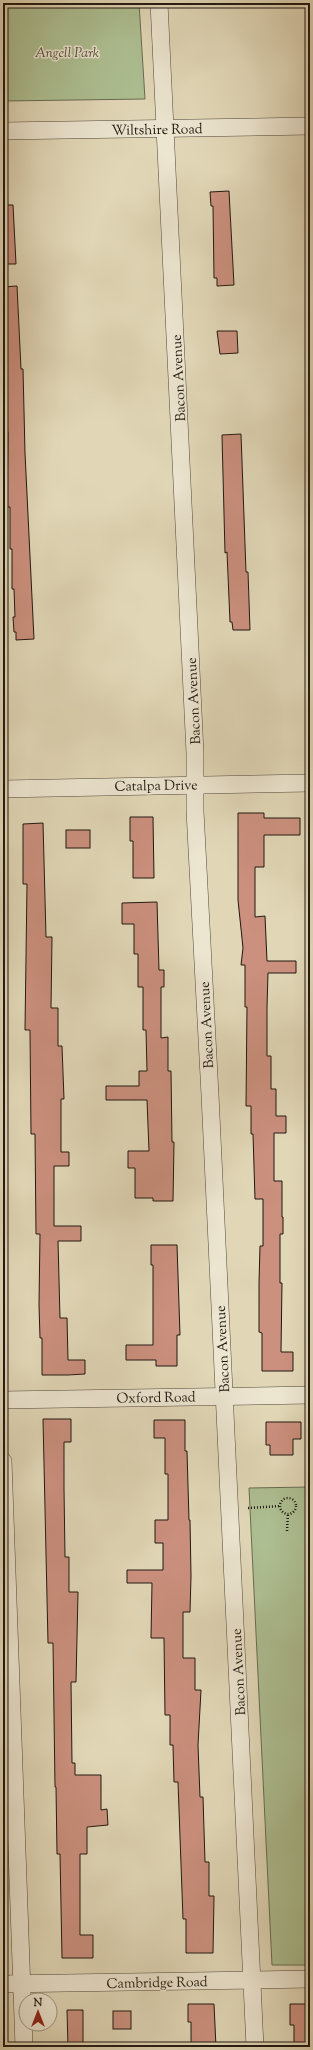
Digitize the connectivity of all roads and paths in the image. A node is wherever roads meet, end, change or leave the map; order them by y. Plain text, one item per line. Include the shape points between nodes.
1 (159, 3) edge
2 (310, 126) edge
3 (164, 128) junction
4 (3, 131) edge
5 (310, 783) edge
6 (195, 785) junction
7 (3, 789) edge
8 (310, 1395) edge
9 (224, 1396) junction
10 (3, 1400) edge
11 (3, 1460) edge
12 (281, 1506) junction
13 (248, 1508) dead end
14 (288, 1514) junction
15 (286, 1531) dead end
16 (310, 1980) edge
17 (252, 1981) junction
18 (3, 1984) edge
19 (21, 1984) junction
20 (24, 2047) edge
21 (255, 2047) edge

1 - 3 street, Bacon Avenue
2 - 3 street, Wiltshire Road
3 - 4 street, Wiltshire Road
3 - 6 street, Bacon Avenue via 182,460
5 - 6 street, Catalpa Drive
6 - 7 street, Catalpa Drive
6 - 9 street, Bacon Avenue
8 - 9 street, Oxford Road
9 - 10 street, Oxford Road
9 - 17 street, Bacon Avenue
11 - 19 street
12 - 13 path
12 - 14 path via 285,1514
12 - 14 path via 285,1499 291,1499 295,1503 296,1509
14 - 15 path
16 - 17 street, Cambridge Road
17 - 19 street, Cambridge Road
17 - 21 street, Bacon Avenue
18 - 19 street, Cambridge Road
19 - 20 street

